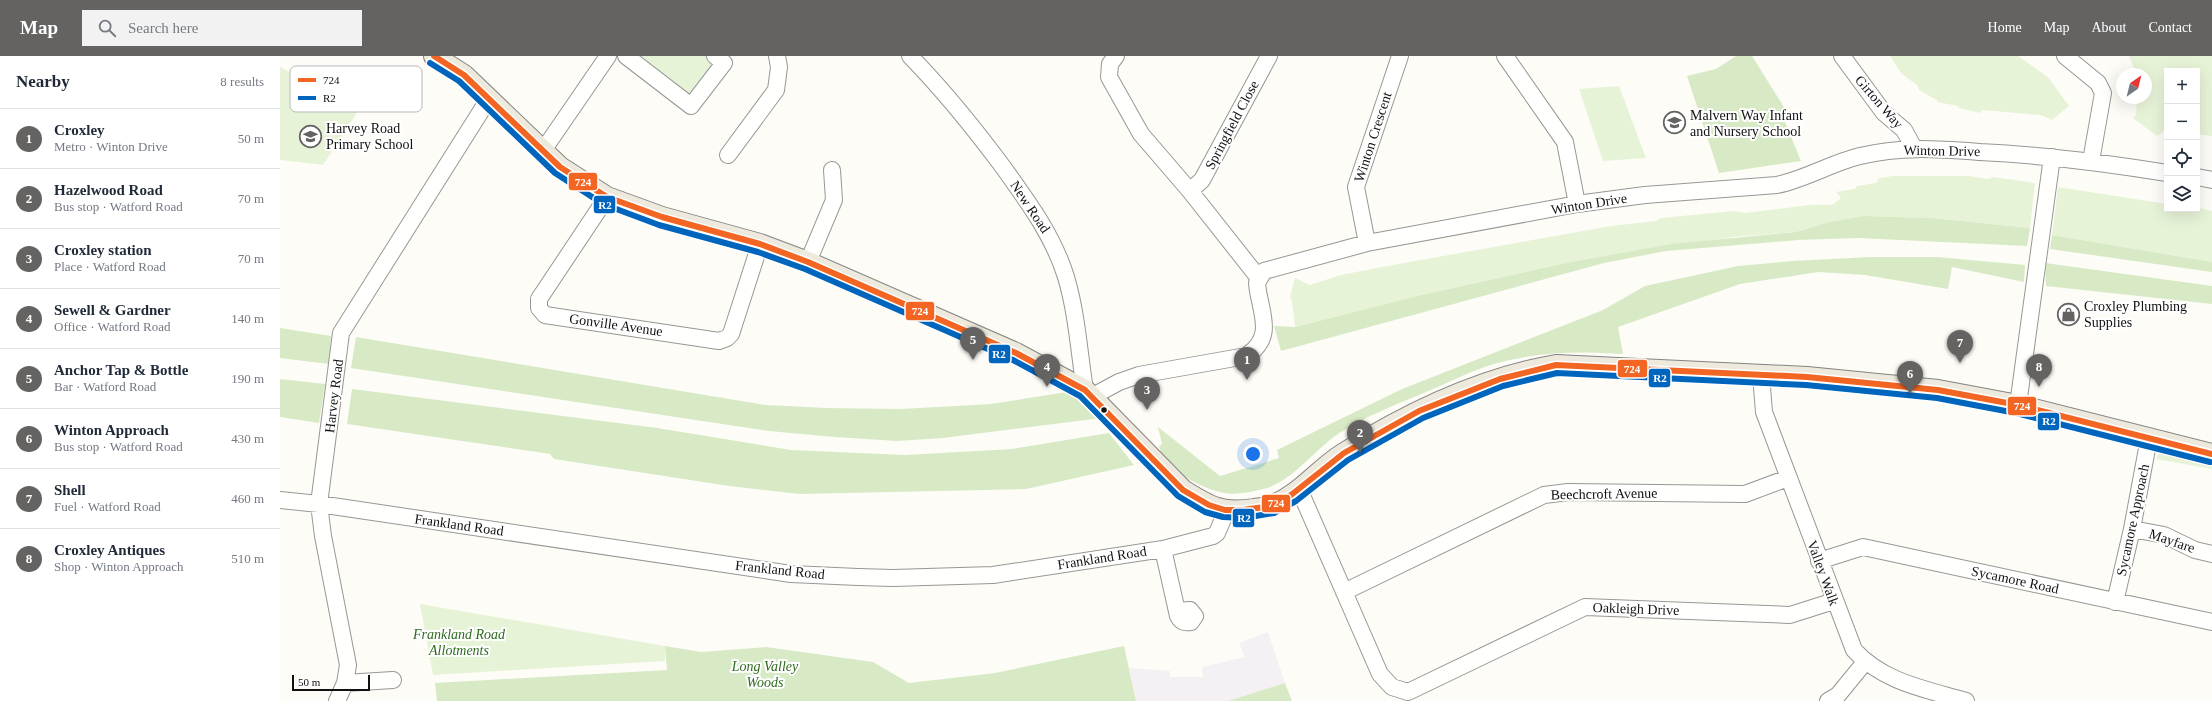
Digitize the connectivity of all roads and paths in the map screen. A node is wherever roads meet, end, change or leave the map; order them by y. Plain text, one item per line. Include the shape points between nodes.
1 (434, 56) edge
2 (608, 56) edge
3 (626, 56) edge
4 (715, 56) edge
5 (777, 56) edge
6 (910, 56) edge
7 (1116, 56) edge
8 (1268, 56) edge
9 (1400, 56) edge
10 (1505, 56) edge
11 (1842, 56) edge
12 (2065, 56) edge
13 (488, 100) junction
14 (1914, 148) junction
15 (542, 152) junction
16 (728, 155) dead end
17 (2052, 157) junction
18 (2091, 161) junction
19 (832, 170) dead end
20 (2164, 173) edge
21 (2200, 178) edge
22 (2212, 180) edge
23 (1190, 191) junction
24 (607, 197) junction
25 (1577, 204) junction
26 (1367, 243) junction
27 (760, 244) junction
28 (808, 262) junction
29 (1258, 277) junction
30 (1761, 375) junction
31 (1089, 393) junction
32 (2018, 405) junction
33 (2149, 438) junction
34 (2212, 454) edge
35 (1788, 478) junction
36 (1300, 491) junction
37 (280, 500) edge
38 (319, 504) junction
39 (1226, 512) junction
40 (2132, 529) junction
41 (1163, 549) junction
42 (2212, 554) edge
43 (1819, 561) junction
44 (1344, 592) junction
45 (1834, 601) junction
46 (2115, 602) junction
47 (1177, 611) dead end
48 (2212, 622) edge
49 (1865, 662) junction
50 (393, 680) dead end
51 (345, 683) junction
52 (337, 701) edge
53 (1828, 701) edge
54 (1966, 701) edge

1 - 13 main road via 464,75
2 - 15 street
3 - 4 street via 690,106 724,63
5 - 16 street via 779,67 776,90
6 - 31 street, New Road via 960,111 1023,195 1051,239 1066,276
7 - 23 street via 1108,71 1112,84 1142,134
8 - 23 street, Springfield Close via 1202,180
9 - 26 street, Winton Crescent via 1356,187
10 - 25 street via 1565,142
11 - 14 street, Girton Way via 1884,113 1904,130
12 - 18 street via 2098,83 2103,93
13 - 15 main road
13 - 38 street, Harvey Road via 342,333
14 - 17 street, Winton Drive
14 - 25 street, Winton Drive via 1859,156 1792,182 1777,185 1645,195
15 - 24 main road via 560,167
17 - 18 street, Winton Drive
17 - 32 street
18 - 20 street, Winton Drive
19 - 28 street via 834,200
21 - 22 street
23 - 29 street
24 - 27 main road via 662,217
24 - 27 street, Gonville Avenue via 539,299 539,308 545,315 719,340 727,338 731,334
25 - 26 street, Winton Drive
26 - 29 street, Winton Drive via 1270,269
27 - 28 main road
28 - 31 main road via 1016,353
29 - 31 street via 1257,290 1265,327 1261,341 1246,356 1139,375
30 - 32 main road via 1938,390
30 - 35 street, Valley Walk via 1764,412
30 - 36 main road via 1574,365 1556,365 1521,371 1468,390 1398,422 1343,453
31 - 39 main road via 1183,490 1200,501
32 - 33 main road
33 - 34 main road
33 - 40 street, Sycamore Approach
35 - 43 street, Valley Walk
35 - 44 street, Beechcroft Avenue via 1744,494 1568,492 1544,495
36 - 39 main road via 1271,506
36 - 44 street
37 - 38 street, Frankland Road
38 - 41 street, Frankland Road via 806,575 893,578 993,575
38 - 51 street, Harvey Road via 348,665
39 - 41 street, Frankland Road via 1217,533 1213,536
40 - 42 street, Mayfare via 2164,535 2195,550
40 - 46 street, Sycamore Approach
41 - 47 street
43 - 45 street, Valley Walk
43 - 46 street, Sycamore Road via 1863,547
44 - 45 street, Oakleigh Drive via 1380,674 1392,687 1408,692 1585,607 1790,615
45 - 49 street, Valley Walk via 1854,650
46 - 48 street, Sycamore Road
49 - 53 street via 1838,695
49 - 54 street, Valley Walk via 1897,681
50 - 51 street
51 - 52 street, Harvey Road

